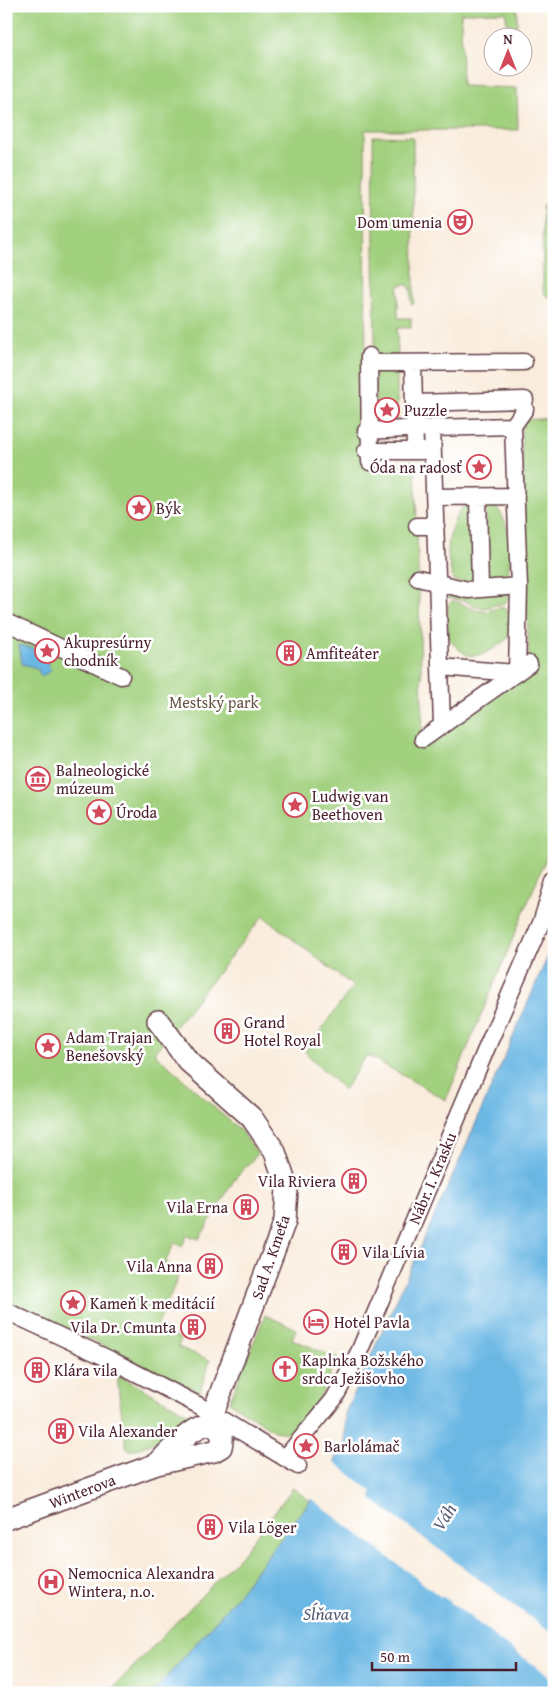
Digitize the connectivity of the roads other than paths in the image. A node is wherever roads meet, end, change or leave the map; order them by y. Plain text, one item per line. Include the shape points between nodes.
1 (524, 362) dead end
2 (413, 363) junction
3 (414, 403) junction
4 (513, 426) junction
5 (432, 428) junction
6 (414, 429) junction
7 (368, 431) junction
8 (415, 451) junction
9 (433, 451) junction
10 (516, 496) junction
11 (435, 497) junction
12 (478, 497) junction
13 (417, 526) dead end
14 (436, 526) junction
15 (418, 578) dead end
16 (438, 582) junction
17 (519, 586) junction
18 (480, 589) junction
19 (6, 622) edge
20 (440, 667) junction
21 (523, 668) junction
22 (121, 676) dead end
23 (442, 725) junction
24 (423, 739) dead end
25 (554, 882) edge
26 (158, 1021) dead end
27 (6, 1311) edge
28 (211, 1419) junction
29 (251, 1437) junction
30 (222, 1447) junction
31 (157, 1464) junction
32 (6, 1519) edge

1 - 2 street
2 - 3 street
2 - 7 street via 369,360
3 - 4 street via 525,405
3 - 6 street
4 - 5 street
4 - 10 street
5 - 6 street
5 - 9 street
6 - 7 street
6 - 8 street
7 - 8 street via 369,455
8 - 9 street
9 - 11 street
10 - 12 street
10 - 17 street via 521,548
11 - 12 street
11 - 14 street
12 - 18 street
13 - 14 street
14 - 16 street
15 - 16 street
16 - 18 street via 454,588
16 - 20 street
17 - 18 street
17 - 21 street
19 - 22 street
20 - 21 street
20 - 23 street
21 - 23 street
23 - 24 street
25 - 29 street, Nábr. I. Krasku via 541,923 359,1352 334,1399 291,1462
26 - 28 street, Sad A. Kmeťa via 188,1061 252,1118 275,1152 287,1188 285,1221
27 - 28 street via 109,1359
28 - 29 street
28 - 30 street via 222,1435
28 - 31 street, Winterova via 192,1431
29 - 30 street
30 - 31 street, Winterova
31 - 32 street, Winterova

